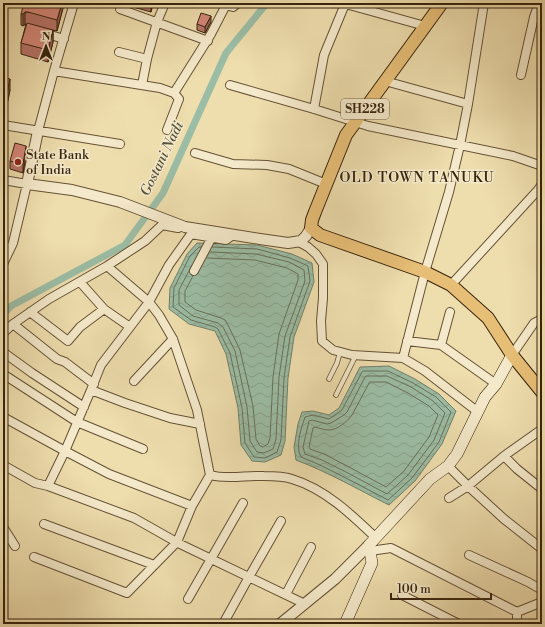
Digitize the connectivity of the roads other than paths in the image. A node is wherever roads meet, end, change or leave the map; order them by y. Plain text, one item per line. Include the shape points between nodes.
1 (74, 3) edge
2 (165, 3) edge
3 (238, 3) edge
4 (442, 3) edge
5 (484, 3) edge
6 (539, 3) edge
7 (223, 4) edge
8 (344, 4) edge
9 (120, 9) dead end
10 (157, 22) junction
11 (425, 26) junction
12 (35, 31) edge
13 (64, 39) junction
14 (208, 41) junction
15 (119, 52) dead end
16 (147, 59) junction
17 (54, 71) junction
18 (521, 75) dead end
19 (385, 82) junction
20 (142, 85) junction
21 (230, 86) dead end
22 (174, 93) junction
23 (468, 104) junction
24 (314, 109) junction
25 (356, 122) junction
26 (3, 125) edge
27 (167, 130) dead end
28 (38, 131) junction
29 (120, 144) dead end
30 (460, 145) junction
31 (195, 153) dead end
32 (542, 166) edge
33 (3, 180) edge
34 (27, 184) junction
35 (326, 184) junction
36 (542, 184) edge
37 (311, 228) junction
38 (191, 234) junction
39 (233, 235) junction
40 (212, 237) junction
41 (297, 241) junction
42 (3, 264) edge
43 (107, 266) junction
44 (194, 271) dead end
45 (425, 272) junction
46 (80, 282) junction
47 (451, 285) junction
48 (149, 302) junction
49 (104, 309) junction
50 (30, 312) junction
51 (450, 312) dead end
52 (542, 319) edge
53 (13, 324) junction
54 (130, 327) junction
55 (3, 333) edge
56 (173, 339) junction
57 (407, 341) junction
58 (441, 345) junction
59 (3, 352) edge
60 (340, 352) junction
61 (357, 355) junction
62 (512, 355) junction
63 (403, 358) junction
64 (3, 374) edge
65 (329, 379) dead end
66 (134, 380) dead end
67 (496, 384) junction
68 (93, 387) junction
69 (542, 392) edge
70 (336, 395) dead end
71 (84, 408) junction
72 (478, 412) junction
73 (3, 417) edge
74 (77, 422) junction
75 (200, 424) junction
76 (541, 432) edge
77 (143, 449) dead end
78 (65, 451) junction
79 (504, 456) junction
80 (3, 465) edge
81 (448, 466) junction
82 (210, 475) junction
83 (48, 486) junction
84 (468, 486) junction
85 (542, 489) edge
86 (449, 498) dead end
87 (243, 503) dead end
88 (192, 506) junction
89 (281, 521) dead end
90 (44, 524) dead end
91 (3, 526) edge
92 (177, 542) junction
93 (372, 544) junction
94 (15, 546) dead end
95 (311, 547) dead end
96 (542, 549) edge
97 (469, 554) dead end
98 (34, 557) dead end
99 (212, 559) junction
100 (154, 566) junction
101 (249, 577) junction
102 (542, 590) edge
103 (286, 594) junction
104 (402, 595) dead end
105 (188, 599) dead end
106 (542, 602) edge
107 (305, 604) junction
108 (517, 612) junction
109 (223, 624) edge
110 (280, 624) edge
111 (345, 624) edge
112 (459, 624) edge
113 (517, 624) edge

1 - 13 street
2 - 10 street
3 - 7 street via 233,7
4 - 11 main road, SH228
5 - 23 street
6 - 18 street
7 - 14 street
8 - 11 street
8 - 24 street via 324,55
9 - 10 street
10 - 14 street
10 - 16 street
11 - 19 main road, SH228
12 - 13 street
13 - 17 street
14 - 22 street
15 - 16 street
16 - 20 street
17 - 20 street
17 - 28 street
19 - 23 street
19 - 25 main road, SH228
20 - 22 street
21 - 24 street
22 - 27 street via 179,99
23 - 30 street
24 - 25 street
25 - 30 street
25 - 35 main road, SH228 via 346,135
26 - 28 street
28 - 29 street
28 - 34 street
30 - 32 street via 513,156
30 - 45 street
31 - 35 street via 233,164 289,169
33 - 34 street
34 - 39 street via 72,190 120,202 185,227
34 - 42 street via 14,243
35 - 37 main road, SH228
36 - 47 street
37 - 41 street via 301,241
37 - 45 main road via 320,235
38 - 40 street
38 - 43 street via 162,224 145,241
38 - 48 street via 169,265
39 - 40 street via 226,240
39 - 41 street via 288,243
40 - 44 street
41 - 60 street via 316,254 323,264 322,341
43 - 46 street
43 - 48 street
45 - 47 main road
45 - 57 street
46 - 49 street
46 - 50 street
47 - 62 main road via 488,318
48 - 54 street
48 - 56 street
49 - 50 street via 68,341
49 - 54 street
50 - 53 street
51 - 58 street
52 - 62 street via 534,323
53 - 55 street
53 - 68 street via 57,359 65,362
54 - 68 street via 101,365
56 - 66 street
56 - 75 street
57 - 58 street
57 - 63 street
58 - 67 street
59 - 71 street
60 - 61 street
60 - 65 lane via 338,363
61 - 63 street
61 - 70 lane
62 - 67 main road
62 - 69 main road
63 - 72 street via 426,371
64 - 74 street
67 - 72 main road via 485,397
68 - 71 street
68 - 75 street via 125,403 170,418
71 - 74 street
72 - 81 main road via 457,454
73 - 78 street
74 - 77 street
74 - 78 street
75 - 82 street
76 - 79 street
78 - 83 street
78 - 88 street via 109,474
79 - 84 street
79 - 85 street
80 - 83 street via 35,483
81 - 84 street
81 - 93 main road via 430,480
82 - 88 street
82 - 93 street via 291,478 310,486 355,518
83 - 92 street via 134,518
84 - 86 street
84 - 96 street
87 - 99 street
88 - 92 street
89 - 101 street
90 - 100 street
91 - 94 street
92 - 99 street
92 - 100 street
93 - 107 street
93 - 108 street via 391,548
93 - 111 main road via 372,563
95 - 103 street
97 - 102 street
98 - 100 street via 127,593
99 - 101 street
99 - 105 street
101 - 103 street
101 - 109 street
103 - 107 street
104 - 112 street
106 - 108 street
107 - 110 street
108 - 113 street

